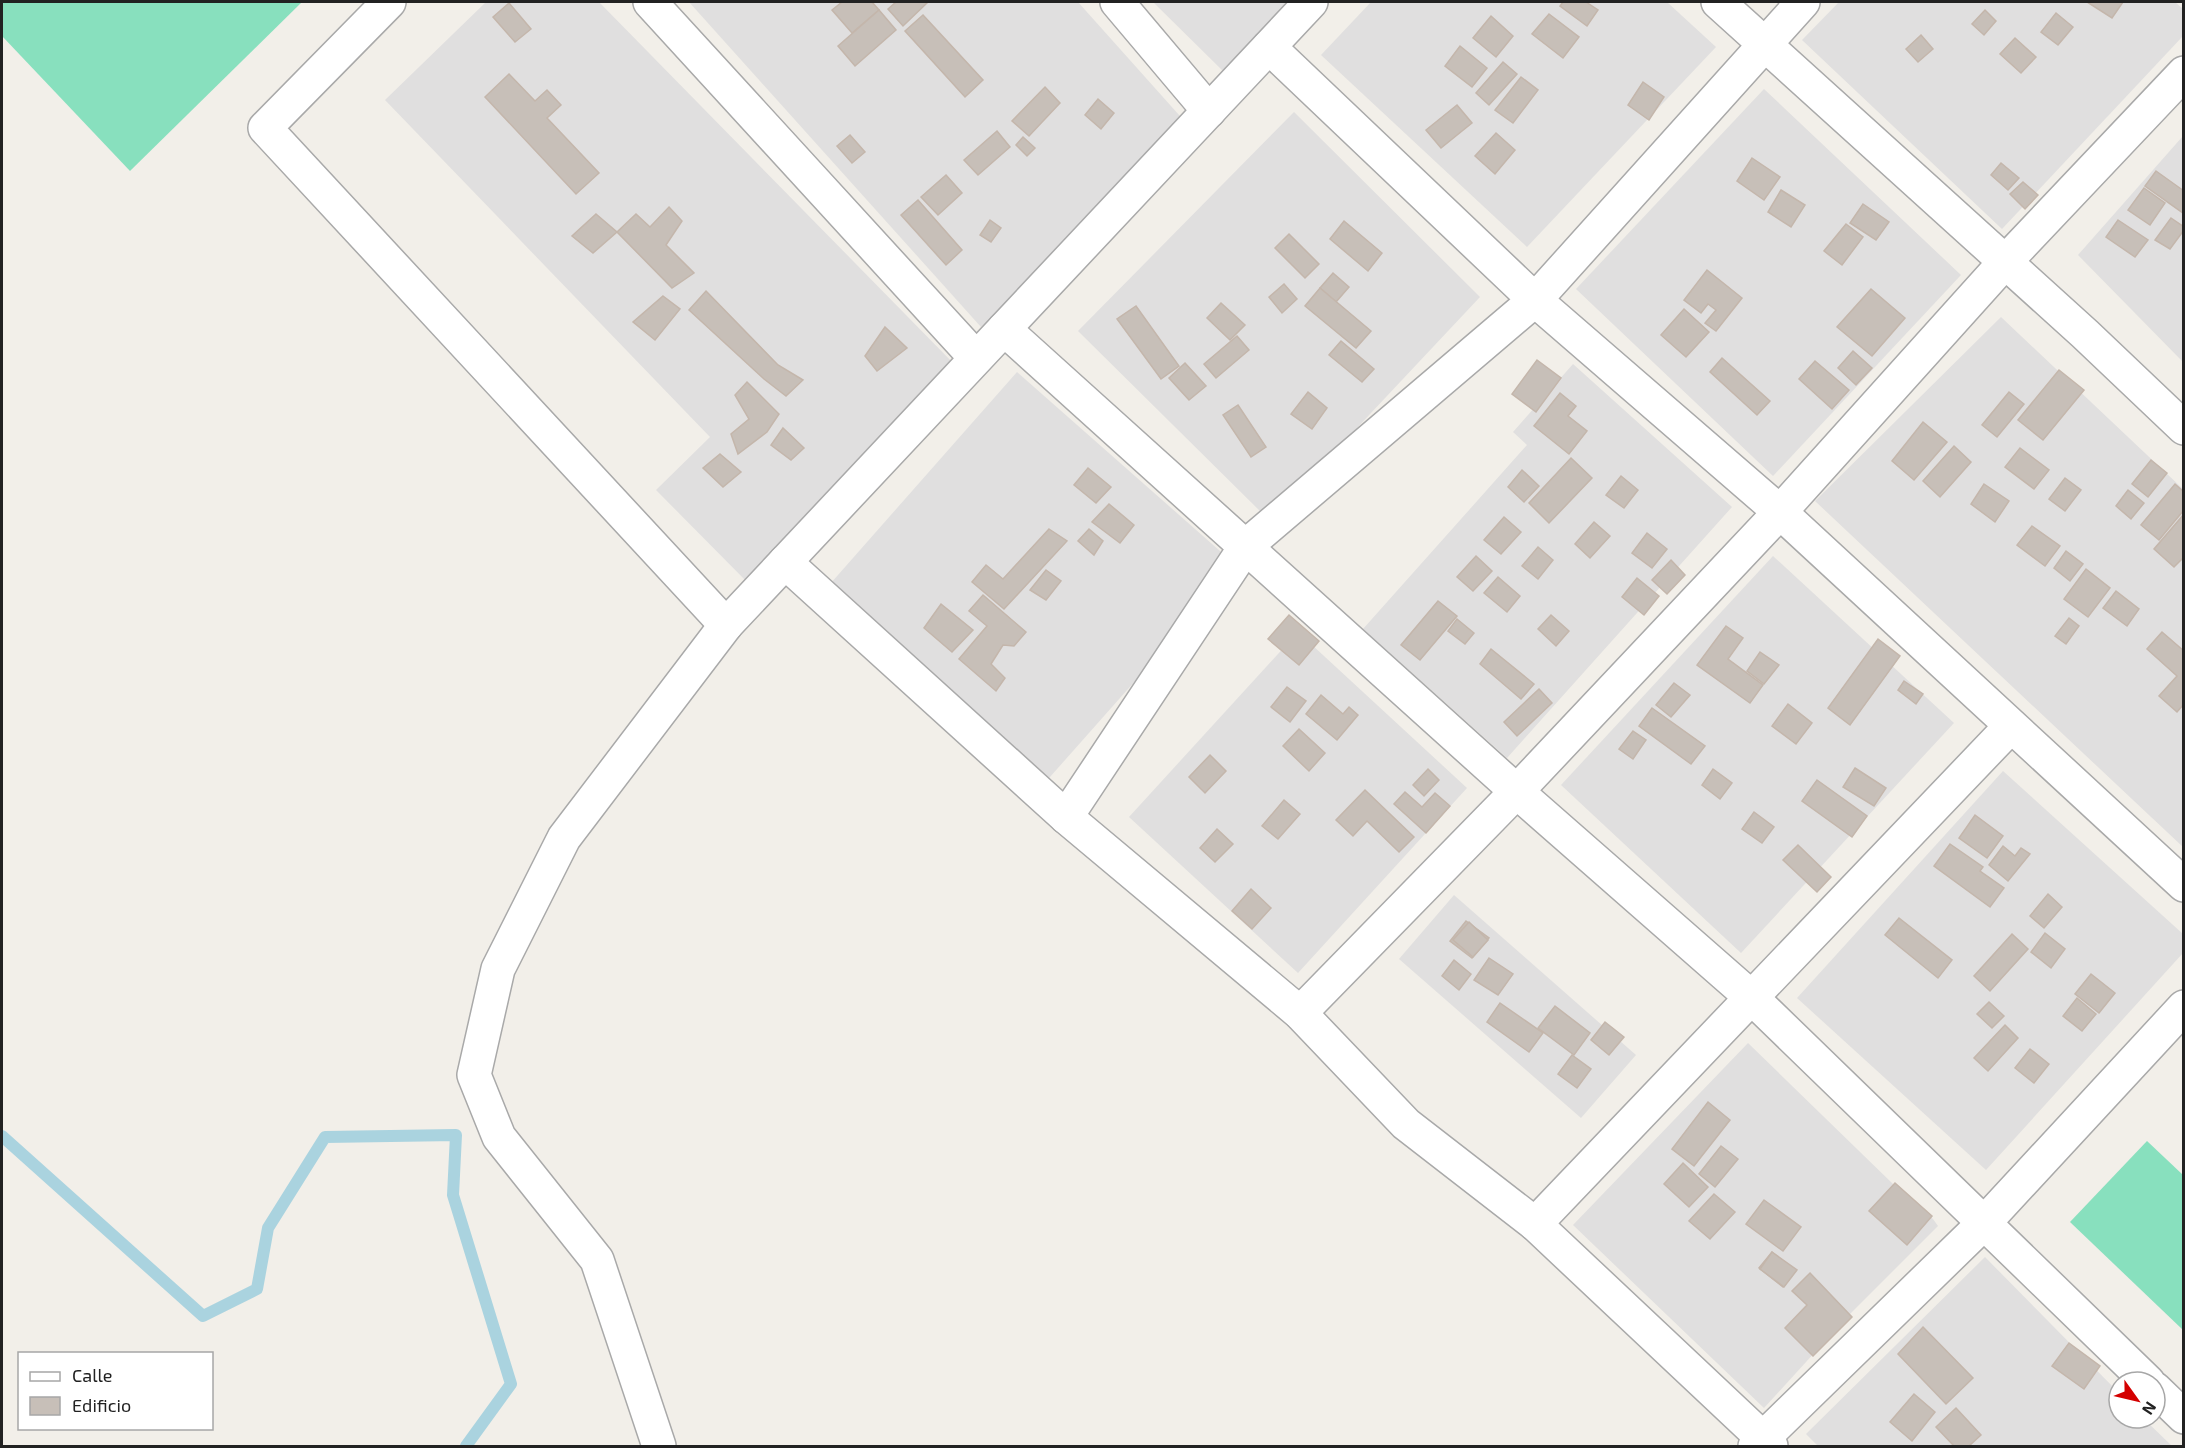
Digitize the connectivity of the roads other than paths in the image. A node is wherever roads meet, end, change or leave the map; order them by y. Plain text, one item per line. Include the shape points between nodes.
1 (390, 2) edge
2 (650, 2) edge
3 (1116, 2) edge
4 (1311, 2) edge
5 (1718, 2) edge
6 (1803, 2) edge
7 (1764, 44) junction
8 (1269, 47) junction
9 (2184, 73) edge
10 (1209, 111) junction
11 (2005, 262) junction
12 (1535, 300) junction
13 (1004, 329) junction
14 (976, 358) junction
15 (2184, 428) edge
16 (1780, 512) junction
17 (1246, 546) junction
18 (785, 562) junction
19 (726, 625) junction
20 (2011, 726) junction
21 (1517, 791) junction
22 (1066, 817) junction
23 (2184, 885) edge
24 (1751, 997) junction
25 (2184, 1007) edge
26 (1300, 1013) junction
27 (1985, 1222) junction
28 (1535, 1224) junction
29 (2136, 1370) edge
30 (2167, 1401) edge
31 (2184, 1417) edge
32 (1763, 1444) edge
33 (659, 1446) edge

1 - 19 street via 265,129
2 - 14 street
3 - 10 street
4 - 8 street
5 - 7 street
6 - 7 street
7 - 11 street
7 - 12 street
8 - 10 street
8 - 12 street
9 - 11 street
10 - 13 street
11 - 15 street
11 - 16 street
12 - 16 street
12 - 17 street
13 - 14 street
13 - 17 street
14 - 18 street
16 - 20 street
16 - 21 street
17 - 21 street
17 - 22 street
18 - 19 street
18 - 22 street
19 - 33 street via 564,838 498,969 474,1076 499,1137 597,1260
20 - 23 street
20 - 24 street
21 - 24 street
21 - 26 street
22 - 26 street
24 - 27 street
24 - 28 street
25 - 27 street
26 - 28 street via 1406,1124
27 - 29 street
27 - 32 street
28 - 32 street
30 - 31 street

